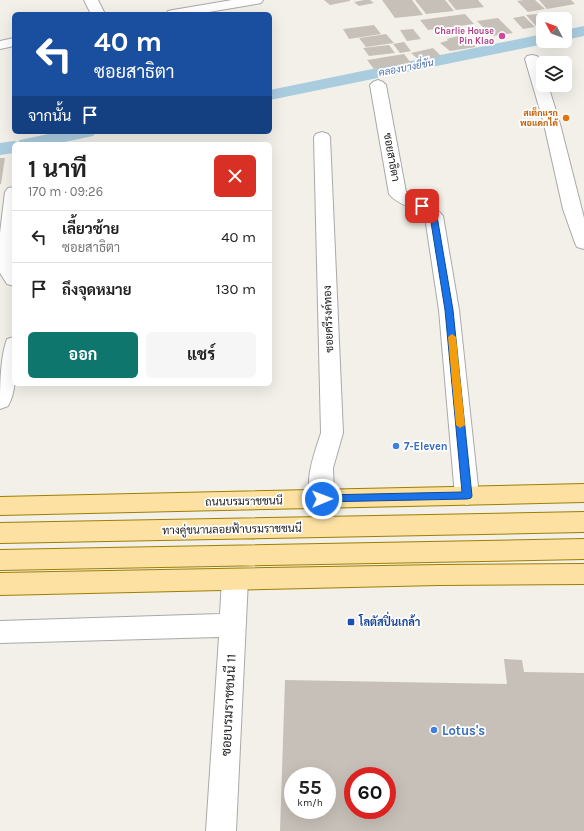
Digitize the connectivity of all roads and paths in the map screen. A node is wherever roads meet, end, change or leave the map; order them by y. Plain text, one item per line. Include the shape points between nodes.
1 (91, 0) edge
2 (256, 0) edge
3 (97, 12) edge
4 (185, 12) edge
5 (12, 42) edge
6 (0, 44) edge
7 (532, 59) dead end
8 (378, 85) dead end
9 (322, 137) dead end
10 (12, 209) edge
11 (584, 243) edge
12 (12, 277) edge
13 (12, 352) edge
14 (0, 401) edge
15 (584, 493) edge
16 (467, 496) junction
17 (322, 499) junction
18 (0, 506) edge
19 (584, 522) edge
20 (0, 534) edge
21 (584, 548) edge
22 (0, 560) edge
23 (584, 574) edge
24 (235, 579) junction
25 (0, 584) edge
26 (233, 625) junction
27 (0, 632) edge
28 (221, 831) edge

1 - 3 street
2 - 4 street
5 - 6 street
7 - 11 street via 552,124 572,208
8 - 16 street, ซอยสาธิตา via 398,194 429,210 434,216 449,310
9 - 17 street, ซอยศรีรงค์ทอง via 332,434 321,468
10 - 12 street via 6,260
13 - 14 street
15 - 16 main road, ถนนบรมราชชนนี
16 - 17 main road, ถนนบรมราชชนนี
17 - 18 main road, ถนนบรมราชชนนี
19 - 20 main road, ทางคู่ขนานลอยฟ้าบรมราชชนนี
21 - 22 main road
23 - 24 main road
24 - 25 main road
24 - 26 street, ซอยบรมราชชนนี 11
26 - 27 street
26 - 28 street, ซอยบรมราชชนนี 11

